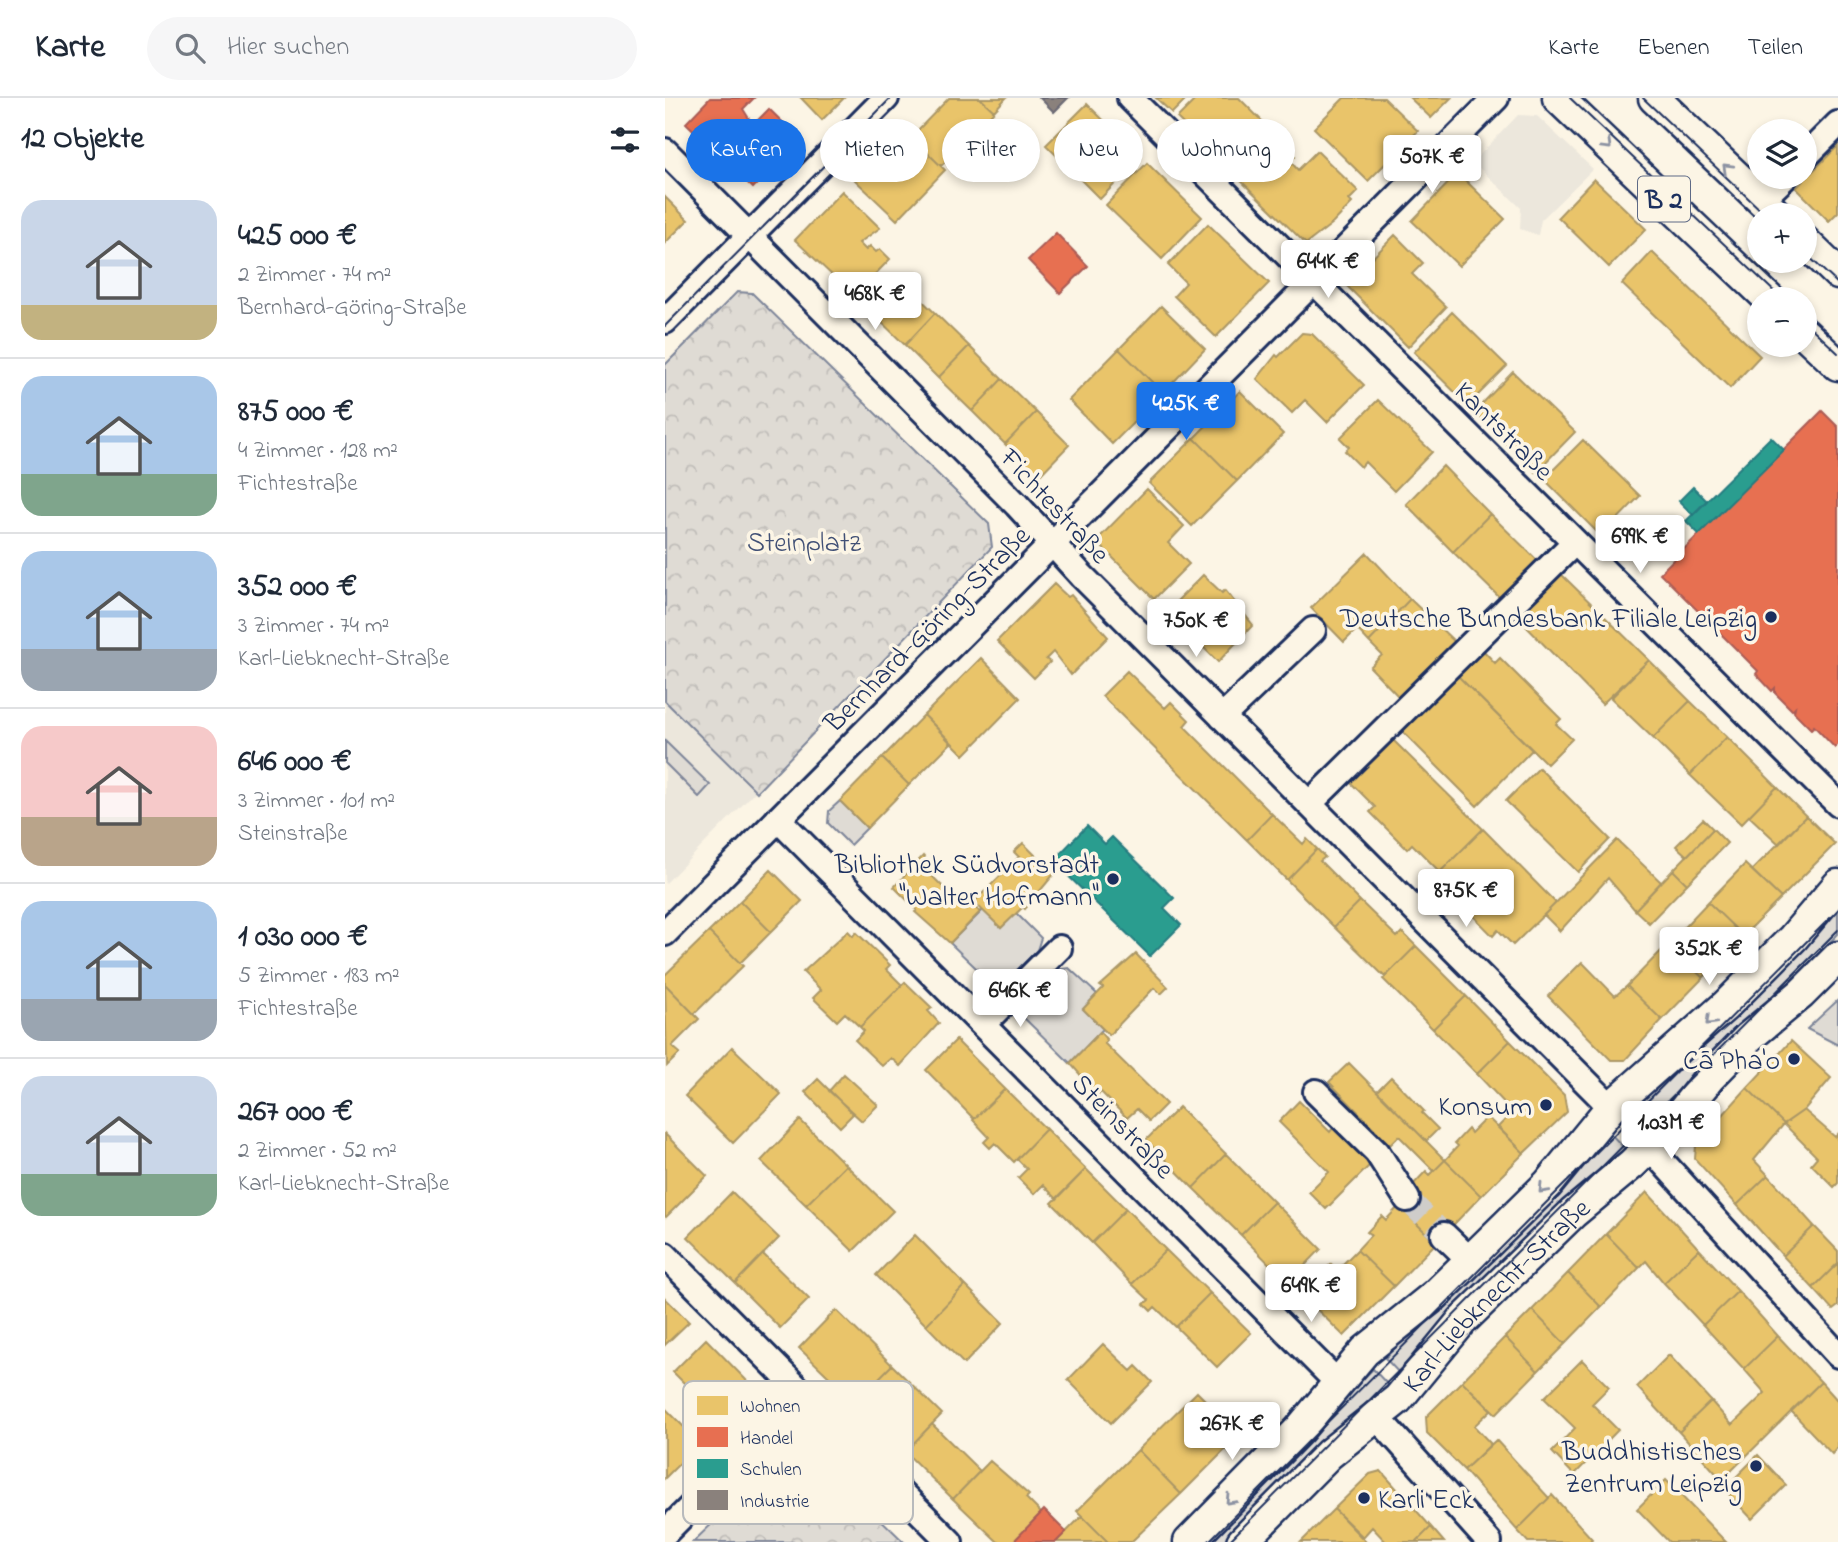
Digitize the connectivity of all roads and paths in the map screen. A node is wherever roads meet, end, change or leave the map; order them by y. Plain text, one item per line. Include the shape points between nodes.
1 (886, 98) edge
2 (1130, 98) edge
3 (1496, 98) edge
4 (1558, 98) edge
5 (1654, 98) edge
6 (1838, 124) edge
7 (1817, 145) edge
8 (665, 151) edge
9 (1764, 203) edge
10 (747, 236) junction
11 (1817, 254) edge
12 (1838, 274) edge
13 (1315, 281) junction
14 (1756, 287) edge
15 (665, 321) edge
16 (1817, 345) edge
17 (1838, 365) edge
18 (1575, 542) junction
19 (1052, 544) junction
20 (1313, 630) dead end
21 (1222, 717) junction
22 (1309, 804) junction
23 (1838, 804) edge
24 (778, 819) junction
25 (1838, 885) edge
26 (665, 933) edge
27 (1059, 948) dead end
28 (1838, 957) edge
29 (983, 1024) junction
30 (1317, 1092) dead end
31 (1611, 1107) junction
32 (1649, 1147) junction
33 (1407, 1199) tunnel mouth
34 (1444, 1235) tunnel mouth
35 (665, 1255) edge
36 (1470, 1260) junction
37 (1838, 1355) edge
38 (791, 1381) edge
39 (1339, 1384) junction
40 (1377, 1417) junction
41 (913, 1504) edge
42 (683, 1515) edge
43 (665, 1533) edge
44 (950, 1542) edge
45 (1189, 1542) edge
46 (1242, 1542) edge
47 (1489, 1542) edge

1 - 10 street
2 - 13 street, Kantstraße
3 - 13 street, Bernhard-Göring-Straße
4 -> 14 main road, B 2
9 -> 5 main road, B 2
6 - 7 street
8 - 10 street, Fichtestraße
10 - 15 street
10 - 19 street, Fichtestraße
11 - 12 main road
13 - 18 street, Kantstraße
13 - 19 street, Bernhard-Göring-Straße
16 - 17 main road
18 - 22 street
18 - 23 street, Kantstraße
19 - 21 street, Fichtestraße
19 - 24 street, Bernhard-Göring-Straße
20 - 21 street
21 - 22 street, Fichtestraße
22 - 31 street, Fichtestraße
24 - 26 street, Bernhard-Göring-Straße
24 - 29 street, Steinstraße
25 -> 31 main road, Karl-Liebknecht-Straße via 1725,1006
27 - 29 street
28 - 32 main road, Karl-Liebknecht-Straße via 1734,1052
29 - 39 street, Steinstraße
30 - 33 street via 1377,1152
31 -> 36 main road, Karl-Liebknecht-Straße via 1548,1184
32 - 37 street
32 - 40 main road, Karl-Liebknecht-Straße via 1462,1321 1405,1392
34 - 36 street
35 - 38 street
36 - 39 main road, Karl-Liebknecht-Straße via 1435,1295 1365,1351
39 -> 45 main road, Karl-Liebknecht-Straße
40 - 46 main road, Karl-Liebknecht-Straße via 1329,1454
40 - 47 street
41 - 44 street
42 - 43 street

